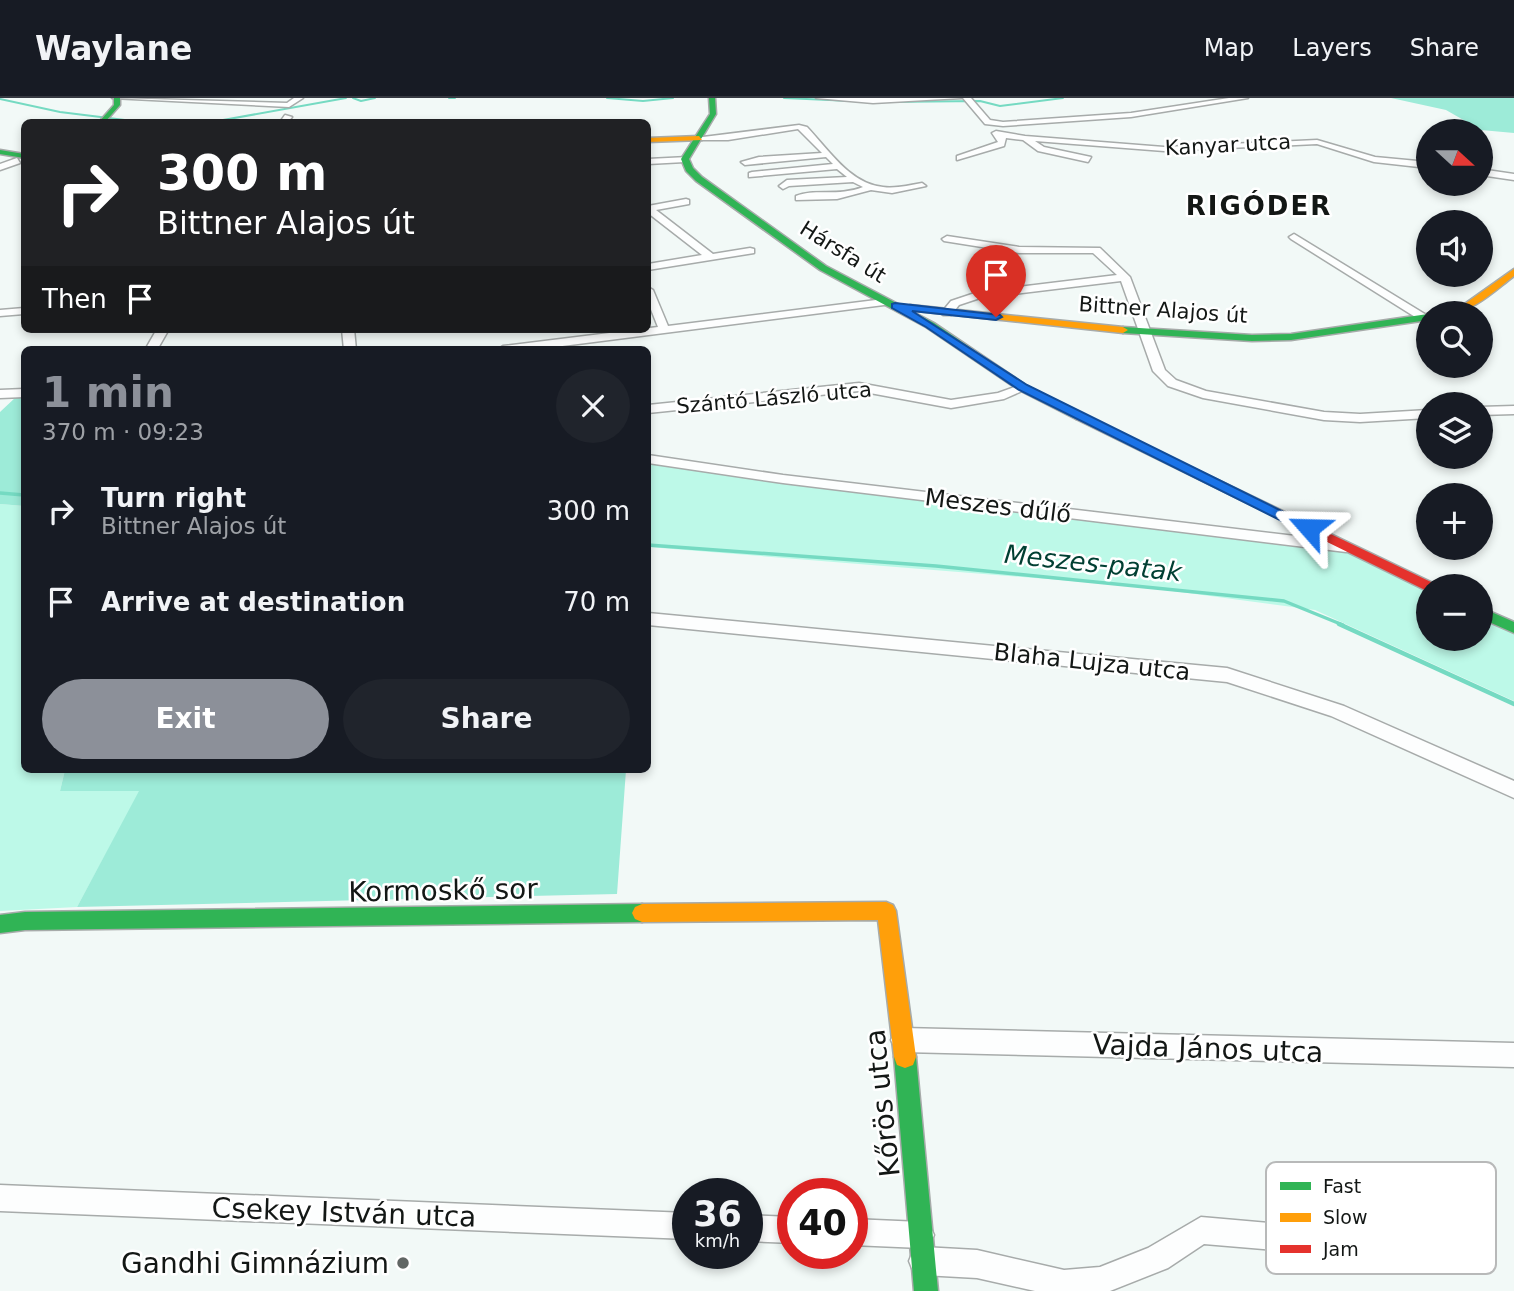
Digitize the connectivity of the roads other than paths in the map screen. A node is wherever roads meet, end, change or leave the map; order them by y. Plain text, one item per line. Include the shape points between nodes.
1 (116, 98) edge
2 (299, 98) edge
3 (713, 98) edge
4 (820, 98) edge
5 (958, 98) edge
6 (1244, 98) edge
7 (970, 100) edge
8 (106, 119) edge
9 (988, 122) junction
10 (999, 135) junction
11 (1025, 138) junction
12 (698, 140) junction
13 (651, 142) edge
14 (0, 152) edge
15 (828, 154) junction
16 (0, 158) edge
17 (21, 158) edge
18 (960, 158) dead end
19 (21, 159) edge
20 (685, 159) junction
21 (1088, 159) dead end
22 (21, 160) edge
23 (651, 162) edge
24 (745, 162) dead end
25 (1416, 163) edge
26 (841, 166) junction
27 (0, 167) edge
28 (1493, 174) edge
29 (752, 175) dead end
30 (1514, 177) edge
31 (856, 179) junction
32 (783, 186) dead end
33 (922, 186) dead end
34 (870, 187) junction
35 (799, 198) dead end
36 (686, 202) dead end
37 (651, 208) edge
38 (651, 211) edge
39 (1294, 237) dead end
40 (947, 239) dead end
41 (750, 251) dead end
42 (709, 256) junction
43 (651, 266) edge
44 (1514, 272) edge
45 (1125, 277) junction
46 (651, 297) edge
47 (1476, 301) edge
48 (890, 304) junction
49 (21, 311) edge
50 (1416, 311) edge
51 (0, 313) edge
52 (947, 313) junction
53 (1416, 318) edge
54 (664, 329) junction
55 (651, 331) edge
56 (1147, 332) junction
57 (633, 333) edge
58 (534, 346) edge
59 (1023, 388) junction
60 (21, 393) edge
61 (0, 394) edge
62 (651, 409) edge
63 (1514, 410) edge
64 (1493, 411) edge
65 (1416, 415) edge
66 (651, 459) edge
67 (1349, 547) junction
68 (1416, 580) edge
69 (1493, 618) edge
70 (651, 619) edge
71 (1514, 628) edge
72 (1514, 790) edge
73 (886, 911) joint
74 (0, 924) edge
75 (903, 1040) junction
76 (1514, 1055) edge
77 (0, 1198) edge
78 (672, 1225) edge
79 (868, 1236) edge
80 (1266, 1236) edge
81 (922, 1248) junction
82 (926, 1291) edge

1 - 2 street via 289,105
1 - 8 street via 117,105
3 - 12 street via 713,114
4 - 5 street
6 - 9 street via 1131,115
7 - 9 street
9 - 10 street
10 - 11 street, Kanyar utca
10 - 18 street via 1001,144
11 - 21 street, Kanyar utca via 1041,149
11 - 25 street, Kanyar utca via 1164,149 1317,142 1362,156
12 - 13 street
12 - 15 street via 799,127
12 - 20 street
14 - 17 street
15 - 24 street
15 - 26 street
16 - 19 street
20 - 23 street
20 - 48 street, Hársfa út via 699,179 803,254
22 - 27 street
26 - 29 street
26 - 31 street
28 - 30 street
31 - 32 street
31 - 34 street
33 - 34 street
34 - 35 street via 852,194
36 - 37 street
38 - 42 street
39 - 50 street
40 - 45 street via 1019,250 1096,250
41 - 42 street
42 - 43 street
44 - 47 street
45 - 52 street via 978,295 955,303
45 - 56 street
46 - 54 street
48 - 52 street, Bittner Alajos út
48 - 54 street
48 - 59 street, Hársfa út via 930,325
49 - 51 street
52 - 56 street, Bittner Alajos út
53 - 56 street, Bittner Alajos út via 1291,337
54 - 55 street
56 - 65 street via 1158,370 1185,388 1324,416
57 - 58 street
59 - 62 street, Szántó László utca via 951,404 859,387
59 - 67 street, Hársfa út
60 - 61 street
63 - 64 street
66 - 67 street, Meszes dűlő via 783,480
67 - 68 street, Hársfa út
69 - 71 street
70 - 72 street, Blaha Lujza utca via 1227,675 1283,689
73 - 74 street, Kormoskő sor
73 - 75 street, Kőrös utca
75 - 76 street, Vajda János utca
75 - 81 street, Kőrös utca
77 - 78 street, Csekey István utca
79 - 81 street
80 - 81 street via 1201,1230 1131,1270 1100,1281 1064,1284
81 - 82 street, Kőrös utca

